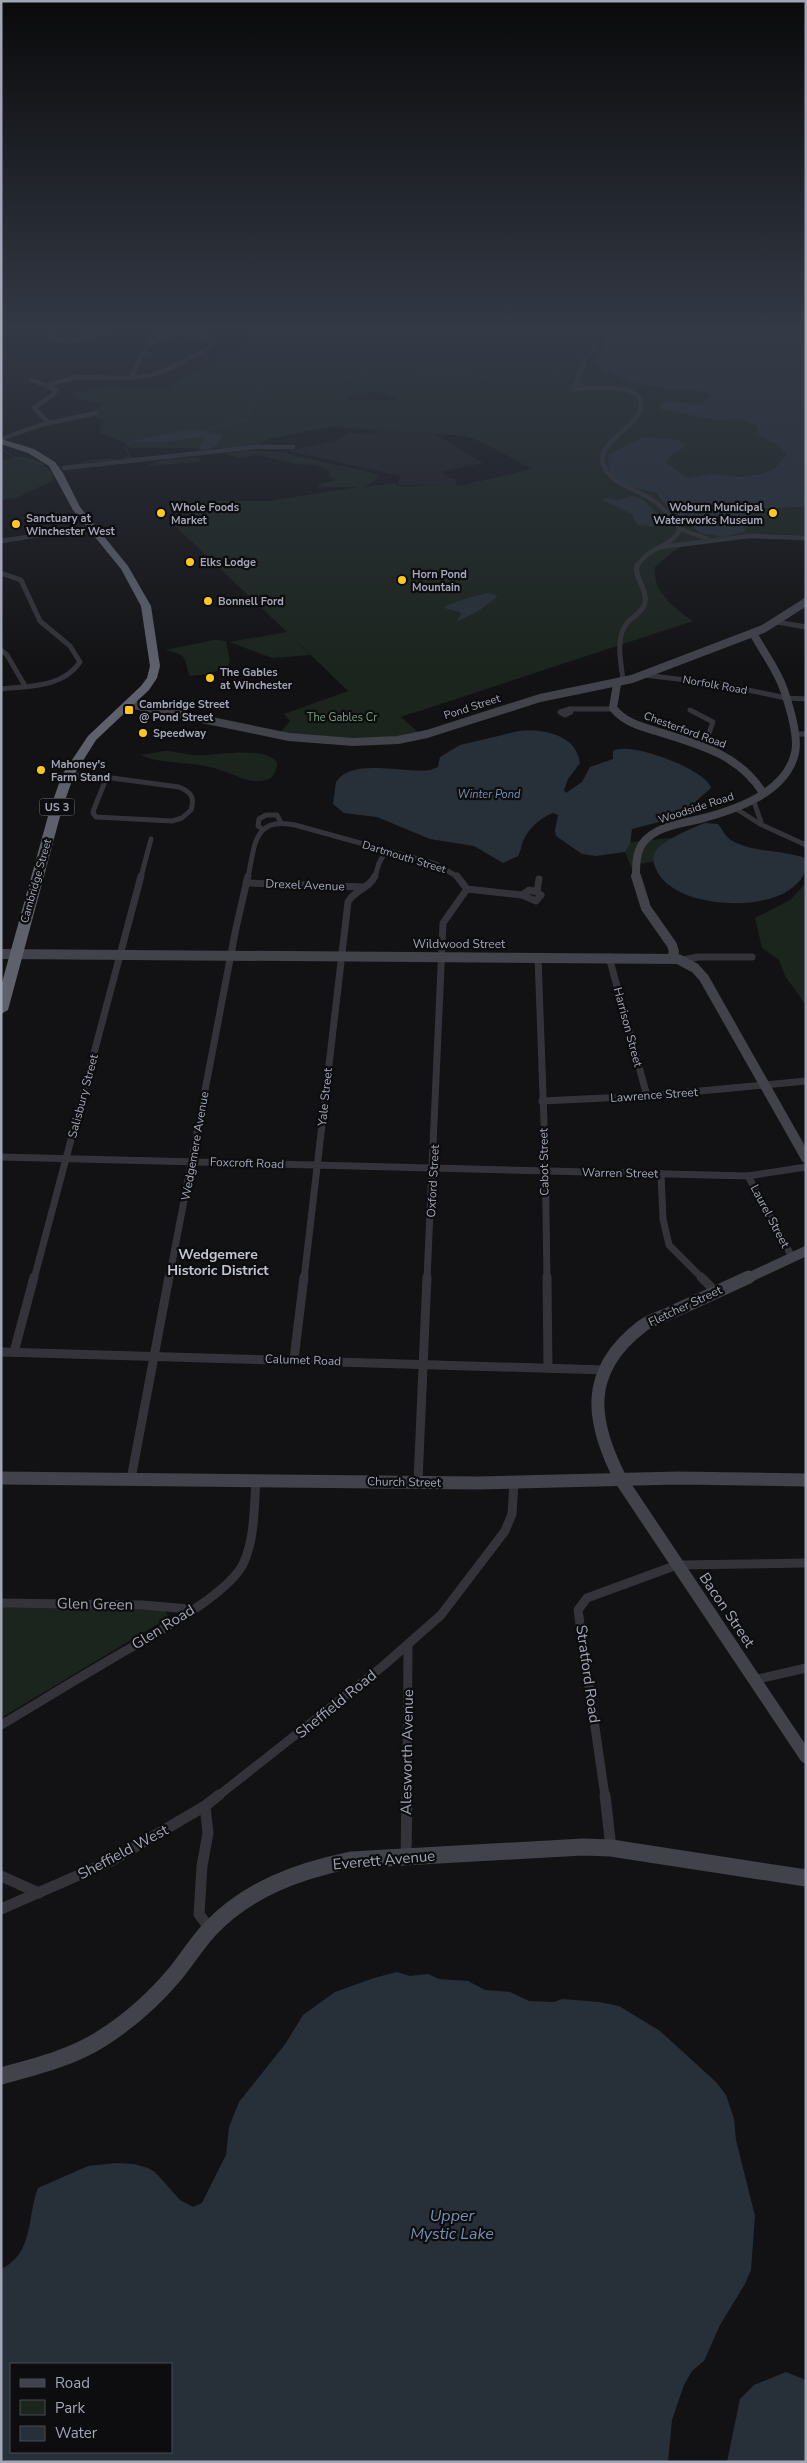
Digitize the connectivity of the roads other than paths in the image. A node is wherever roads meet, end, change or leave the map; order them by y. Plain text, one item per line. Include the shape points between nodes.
1 (2, 440) edge
2 (615, 440) edge
3 (293, 447) dead end
4 (64, 468) junction
5 (66, 490) junction
6 (87, 507) dead end
7 (82, 516) junction
8 (92, 527) junction
9 (77, 528) junction
10 (680, 529) junction
11 (806, 538) edge
12 (715, 539) junction
13 (1, 541) edge
14 (112, 545) junction
15 (660, 547) junction
16 (1, 573) edge
17 (806, 602) edge
18 (777, 622) junction
19 (806, 628) edge
20 (753, 634) junction
21 (1, 650) edge
22 (644, 675) junction
23 (620, 682) junction
24 (24, 686) junction
25 (1, 689) edge
26 (786, 698) junction
27 (806, 699) edge
28 (129, 704) junction
29 (570, 709) dead end
30 (613, 709) junction
31 (690, 710) dead end
32 (795, 734) junction
33 (806, 734) edge
34 (698, 745) junction
35 (68, 775) junction
36 (106, 779) junction
37 (762, 793) junction
38 (753, 799) junction
39 (735, 808) junction
40 (761, 822) junction
41 (277, 823) joint
42 (151, 839) dead end
43 (806, 845) edge
44 (386, 851) junction
45 (539, 879) dead end
46 (246, 883) junction
47 (364, 887) junction
48 (468, 889) junction
49 (537, 892) junction
50 (522, 895) junction
51 (1, 954) edge
52 (16, 955) junction
53 (121, 955) junction
54 (232, 956) junction
55 (341, 956) junction
56 (442, 956) junction
57 (538, 957) junction
58 (609, 957) junction
59 (752, 957) dead end
60 (677, 959) junction
61 (2, 1004) edge
62 (806, 1081) edge
63 (765, 1086) junction
64 (647, 1096) junction
65 (542, 1101) junction
66 (1, 1157) edge
67 (806, 1158) edge
68 (66, 1159) junction
69 (193, 1161) junction
70 (318, 1166) junction
71 (806, 1167) edge
72 (433, 1168) junction
73 (544, 1171) junction
74 (661, 1174) junction
75 (748, 1176) junction
76 (806, 1251) edge
77 (792, 1256) junction
78 (716, 1292) junction
79 (1, 1352) edge
80 (14, 1352) junction
81 (155, 1356) junction
82 (294, 1359) junction
83 (423, 1364) junction
84 (548, 1368) junction
85 (605, 1370) junction
86 (1, 1478) edge
87 (131, 1479) junction
88 (256, 1479) junction
89 (621, 1480) junction
90 (806, 1480) edge
91 (418, 1481) junction
92 (514, 1482) junction
93 (806, 1562) edge
94 (677, 1565) junction
95 (1, 1603) edge
96 (189, 1609) junction
97 (408, 1646) junction
98 (806, 1668) edge
99 (754, 1680) junction
100 (1, 1724) edge
101 (806, 1757) edge
102 (205, 1806) junction
103 (611, 1848) junction
104 (406, 1857) junction
105 (1, 1876) edge
106 (806, 1878) edge
107 (40, 1893) junction
108 (1, 1909) edge
109 (210, 1929) junction
110 (1, 2076) edge

1 - 4 highway via 45,453
1 - 5 highway, US 3 via 52,464
2 - 10 street via 603,453 602,464 606,472 660,505
3 - 4 street via 255,447
4 - 5 highway via 78,492
5 - 7 highway, US 3
6 - 14 highway, Cambridge Street / US 3
7 - 8 highway, Cambridge Street / US 3
7 - 9 street via 85,524
8 - 9 street
8 - 14 highway, Cambridge Street / US 3
9 - 13 street
10 - 12 street via 697,537
10 - 15 street via 677,536
11 - 12 street via 767,534
12 - 15 street
14 - 28 highway, Cambridge Street / US 3 via 146,606 154,669 148,684
15 - 23 street via 643,557 636,567 645,602 623,629
16 - 24 street via 21,580 38,619 79,656 80,662 61,679
17 - 18 street, Pond Street
18 - 19 street
18 - 20 street, Pond Street
20 - 22 street, Pond Street
20 - 26 street, Woodside Road via 777,675
21 - 24 street
22 - 23 street, Pond Street
22 - 26 street, Norfolk Road via 720,684
23 - 28 street, Pond Street via 531,700 427,734 368,742 324,741 261,733
23 - 30 street
24 - 25 street
26 - 27 street, Norfolk Road
26 - 32 street, Woodside Road
28 - 35 highway, Cambridge Street / US 3 via 92,738
29 - 30 street
30 - 34 street, Chesterford Road via 632,722
31 - 34 street via 713,722 709,733
32 - 33 street
32 - 37 street, Woodside Road via 791,765 773,786
34 - 37 street, Chesterford Road via 724,755 748,771
35 - 36 street
35 - 52 highway, Cambridge Street / US 3
36 - 36 street via 182,788 192,796 191,811 184,818 172,821 96,817 94,809
37 - 38 street, Woodside Road
38 - 39 street, Woodside Road
38 - 40 street
39 - 40 street
39 - 60 street, Woodside Road via 665,828 648,838 638,852 636,884
40 - 43 street
41 - 44 street, Dartmouth Street via 296,824
41 - 46 street, Wedgemere Avenue via 261,828
42 - 53 street, Salisbury Street
44 - 47 street, Yale Street via 376,878
44 - 48 street, Dartmouth Street via 450,870
45 - 49 street
46 - 47 street, Drexel Avenue
46 - 54 street, Wedgemere Avenue
47 - 55 street, Yale Street via 348,902
48 - 50 street
48 - 56 street, Oxford Street via 443,923
49 - 50 street via 529,890
49 - 50 street via 541,895 536,901
51 - 52 street, Wildwood Street
52 - 53 street, Wildwood Street
52 - 61 highway, Cambridge Street / US 3
53 - 54 street, Wildwood Street
53 - 68 street, Salisbury Street
54 - 55 street, Wildwood Street
54 - 69 street, Wedgemere Avenue
55 - 56 street, Wildwood Street
55 - 70 street, Yale Street
56 - 57 street, Wildwood Street
56 - 72 street, Oxford Street
57 - 58 street, Wildwood Street
57 - 65 street, Cabot Street
58 - 60 street, Wildwood Street
58 - 64 street, Harrison Street
59 - 60 street
60 - 63 street via 695,968 704,978
62 - 63 street, Lawrence Street
63 - 64 street, Lawrence Street
63 - 67 street
64 - 65 street, Lawrence Street
65 - 73 street, Cabot Street
66 - 68 street, Foxcroft Road
68 - 69 street, Foxcroft Road
68 - 80 street, Salisbury Street
69 - 70 street, Foxcroft Road
69 - 81 street, Wedgemere Avenue
70 - 72 street, Foxcroft Road
70 - 82 street, Yale Street
71 - 75 street, Warren Street
72 - 73 street, Warren Street
72 - 83 street, Oxford Street
73 - 74 street, Warren Street
73 - 84 street, Cabot Street
74 - 75 street, Warren Street
74 - 78 street via 663,1220 669,1245
75 - 77 street, Laurel Street
76 - 77 street, Fletcher Street
77 - 78 street, Fletcher Street
78 - 85 street, Fletcher Street via 642,1326 628,1338
79 - 80 street, Calumet Road
80 - 81 street, Calumet Road
81 - 82 street, Calumet Road
81 - 87 street, Wedgemere Avenue
82 - 83 street, Calumet Road
83 - 84 street, Calumet Road
83 - 91 street, Oxford Street
84 - 85 street, Calumet Road
85 - 89 street, Fletcher Street via 596,1406 598,1426
86 - 87 street, Church Street
87 - 88 street, Church Street
88 - 91 street, Church Street
88 - 96 street, Glen Road via 251,1538 244,1563 229,1582
89 - 90 street, Church Street
89 - 92 street, Church Street
89 - 94 street, Bacon Street
91 - 92 street, Church Street
92 - 97 street, Sheffield Road via 512,1514 505,1531 441,1615
93 - 94 street, Stratford Road
94 - 99 street, Bacon Street
94 - 103 street, Stratford Road via 587,1598 578,1610
95 - 96 street, Glen Green
96 - 100 street, Glen Road
97 - 102 street, Sheffield Road
97 - 104 street, Alesworth Avenue
98 - 99 street
99 - 101 street, Bacon Street
102 - 107 street, Sheffield West via 111,1861
102 - 109 street via 208,1833 199,1914
103 - 104 street, Everett Avenue
103 - 106 street, Everett Avenue
104 - 109 street, Everett Avenue via 323,1865 286,1877 232,1908
105 - 107 street
107 - 108 street, Sheffield West
109 - 110 street, Everett Avenue via 164,1987 93,2044 43,2065

